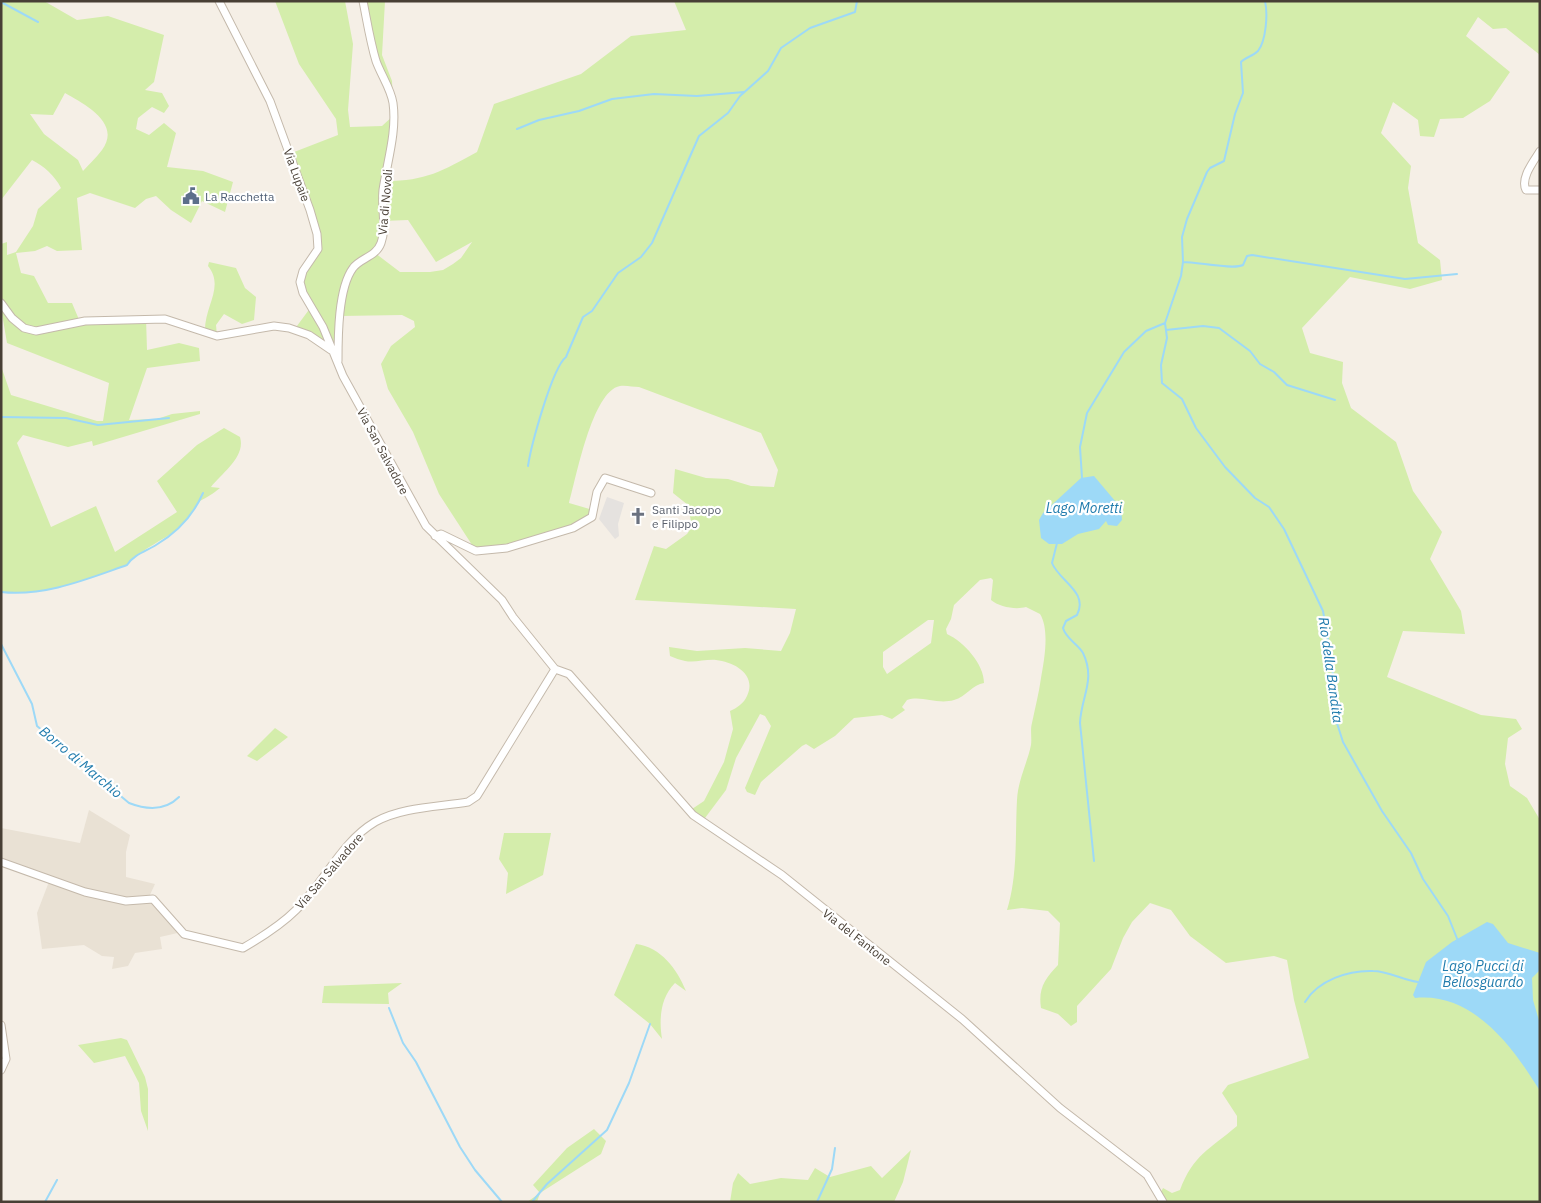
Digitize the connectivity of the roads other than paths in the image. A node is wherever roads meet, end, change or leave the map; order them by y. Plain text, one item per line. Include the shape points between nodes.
1 (219, 1) edge
2 (363, 1) edge
3 (1540, 151) edge
4 (1540, 190) edge
5 (1, 303) edge
6 (331, 350) junction
7 (338, 362) junction
8 (651, 494) dead end
9 (435, 536) junction
10 (555, 669) junction
11 (1, 862) edge
12 (1, 1025) edge
13 (1, 1070) edge
14 (1163, 1202) edge

1 - 6 street, Via Lupaie via 270,101 310,210 318,249 303,271 300,282 303,294 324,327
2 - 7 street, Via di Novoli via 371,44 393,101 394,115 384,190 384,229 375,253 354,266 350,273 342,298
3 - 4 street via 1524,185 1526,190
5 - 6 street, Via Lupaie via 24,328 36,331 85,321 146,318 180,322 216,336 274,326 309,335
6 - 7 street, Via Lupaie
7 - 9 street, Via San Salvadore via 414,508
8 - 9 street via 605,478 597,492 592,517 573,528 507,548 476,551 441,534
9 - 10 street, Via San Salvadore via 502,600
10 - 11 street, Via San Salvadore via 477,796 468,802 394,814 375,822 359,834 296,910 243,948 184,934 153,899 126,900 85,892
10 - 14 street, Via del Fantone via 569,674 693,815 782,875 962,1019 1060,1108 1147,1174
12 - 13 street via 6,1059

